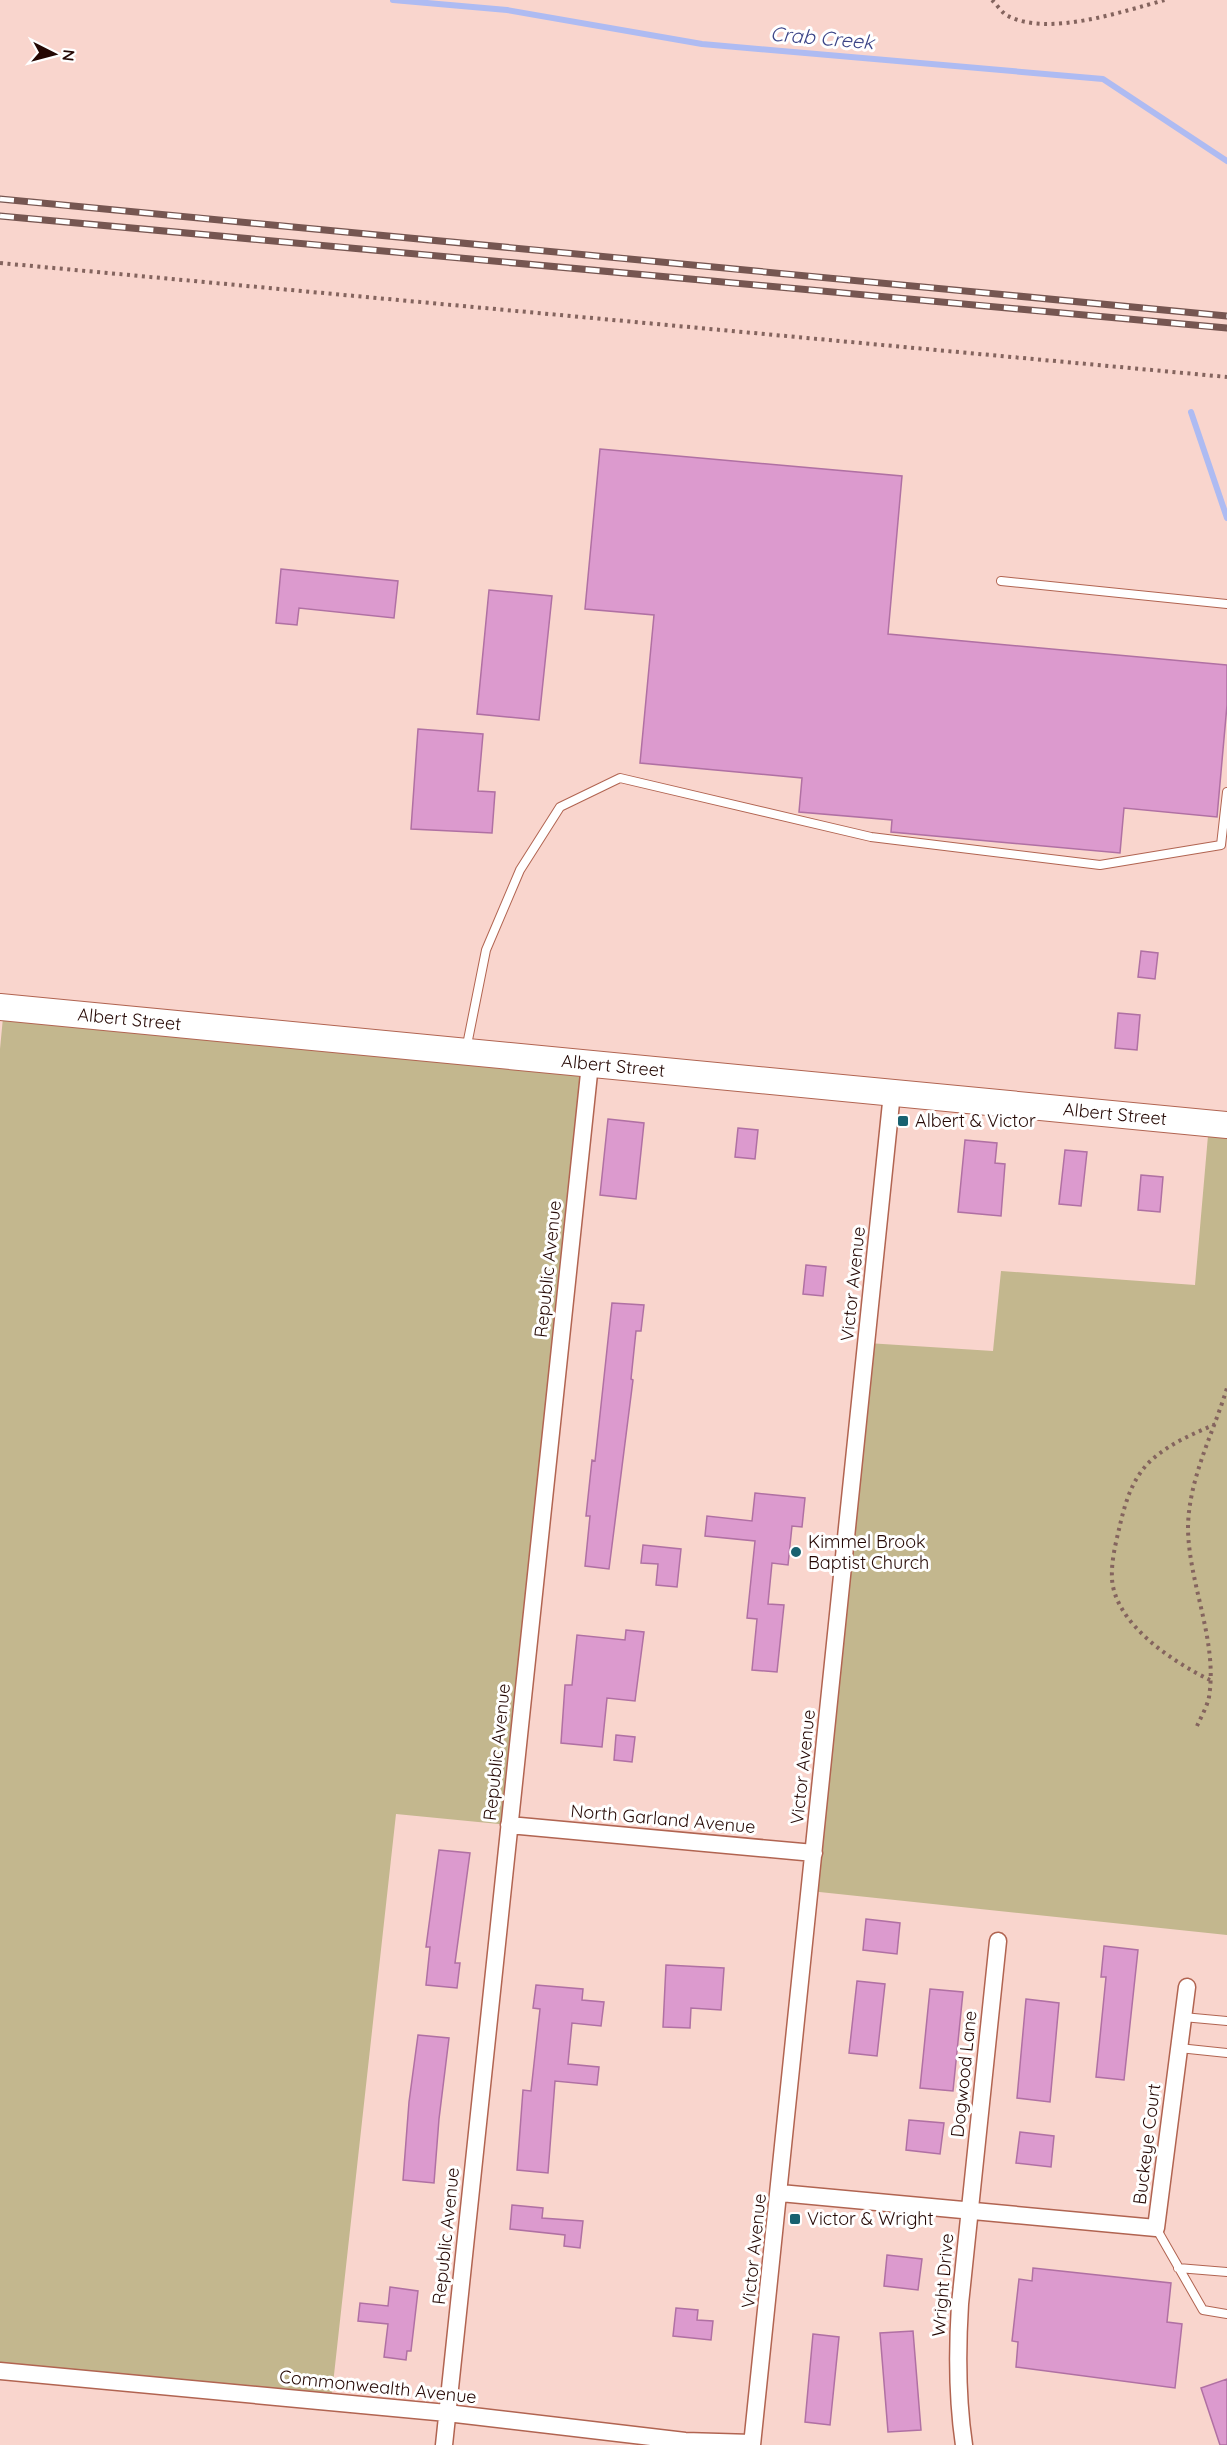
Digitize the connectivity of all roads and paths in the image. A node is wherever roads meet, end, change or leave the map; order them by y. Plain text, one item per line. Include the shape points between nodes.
1 (992, 0) edge
2 (1165, 0) edge
3 (0, 263) edge
4 (1227, 377) edge
5 (1001, 581) dead end
6 (1227, 604) edge
7 (1227, 792) edge
8 (0, 1007) edge
9 (466, 1052) junction
10 (590, 1064) junction
11 (892, 1093) junction
12 (1227, 1125) edge
13 (1227, 1388) edge
14 (1216, 1424) junction
15 (1210, 1680) junction
16 (1197, 1726) dead end
17 (509, 1825) junction
18 (814, 1853) junction
19 (998, 1941) dead end
20 (1187, 1987) dead end
21 (1183, 2017) junction
22 (1227, 2021) edge
23 (1179, 2048) junction
24 (1227, 2053) edge
25 (780, 2193) junction
26 (970, 2211) junction
27 (1156, 2228) junction
28 (1178, 2268) junction
29 (1227, 2272) edge
30 (1227, 2314) edge
31 (0, 2371) edge
32 (447, 2413) junction
33 (752, 2444) edge
34 (444, 2445) edge
35 (964, 2445) edge

1 - 2 path via 1008,16 1029,22 1065,24
3 - 4 path
5 - 6 lane
7 - 9 lane via 1221,845 1100,866 871,837 620,777 560,807 520,870 486,950
8 - 9 main road, Albert Street
9 - 10 main road, Albert Street
10 - 11 main road, Albert Street
10 - 17 street, Republic Avenue
11 - 12 main road, Albert Street
11 - 18 street, Victor Avenue
13 - 14 path
14 - 15 path via 1198,1471 1188,1527
14 - 15 path via 1154,1457 1134,1481 1124,1506 1112,1580 1120,1606 1146,1636 1180,1666
15 - 16 path via 1208,1699
17 - 18 street, North Garland Avenue
17 - 32 street, Republic Avenue
18 - 25 street, Victor Avenue
19 - 26 street, Dogwood Lane
20 - 21 street, Buckeye Court
21 - 22 lane
21 - 23 street, Buckeye Court
23 - 24 lane
23 - 27 street, Buckeye Court
25 - 26 street, Wright Drive
25 - 33 street, Victor Avenue
26 - 27 street, Buckeye Court
26 - 35 street, Wright Drive via 957,2352
27 - 28 lane
28 - 29 lane
28 - 30 lane via 1203,2310
31 - 32 street, Commonwealth Avenue
32 - 33 street, Commonwealth Avenue via 685,2441
32 - 34 street, Republic Avenue

